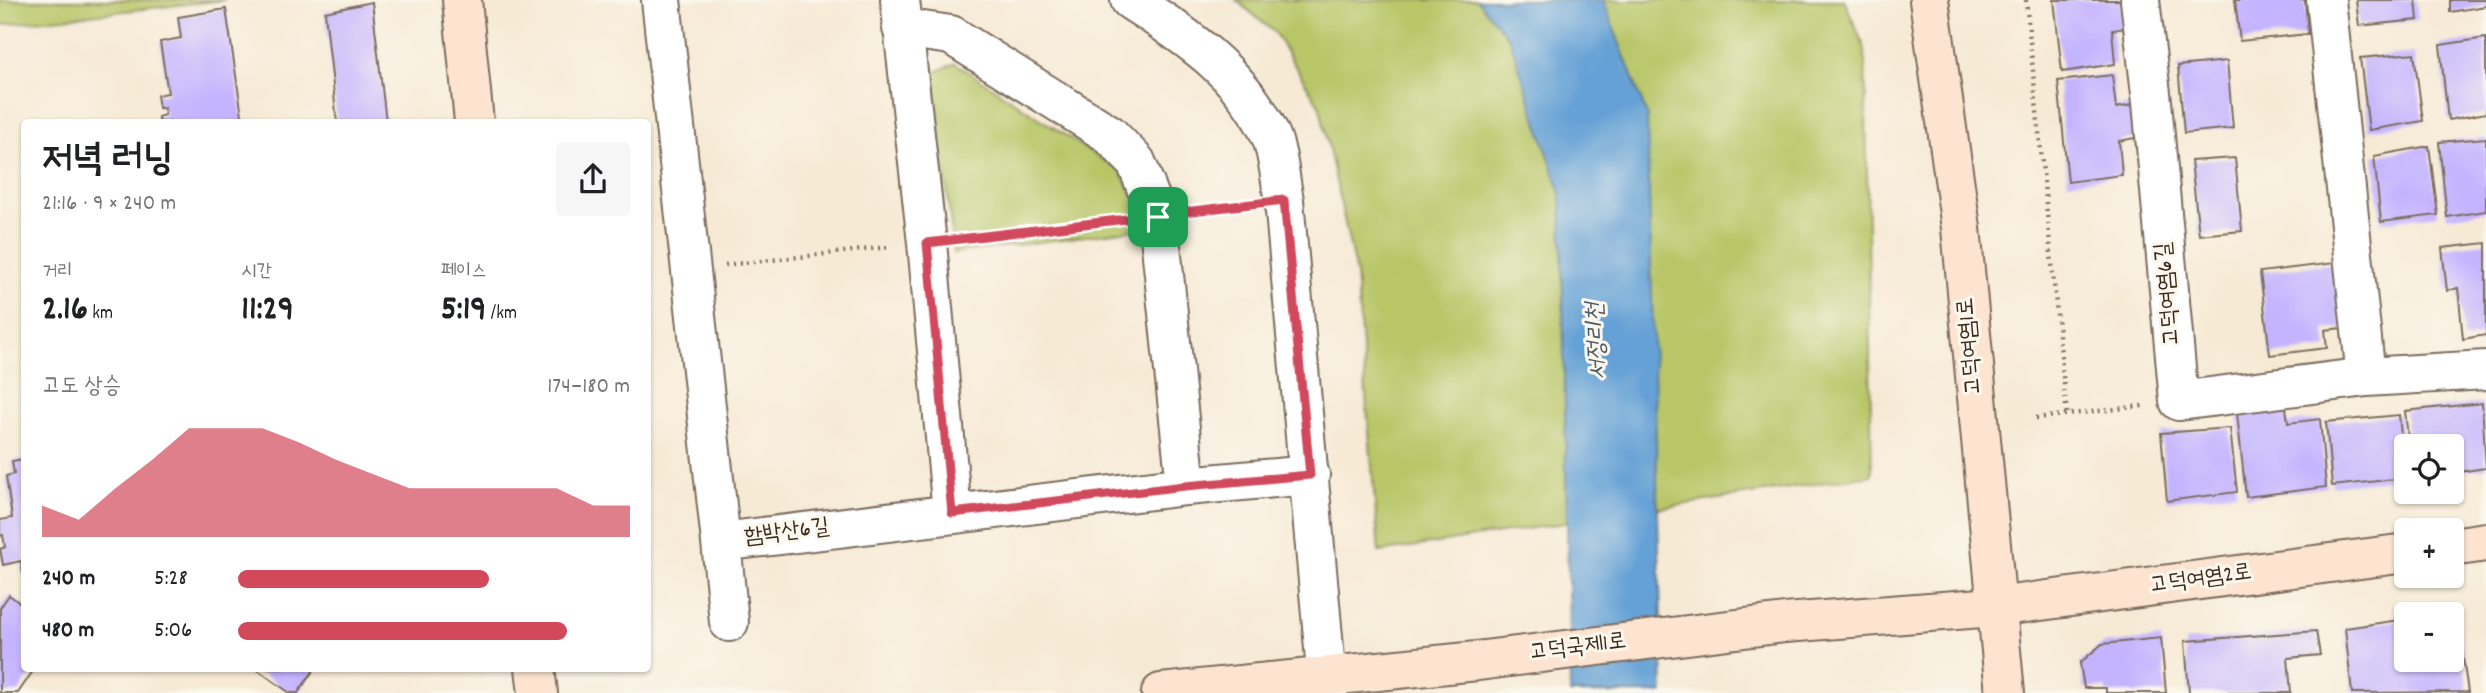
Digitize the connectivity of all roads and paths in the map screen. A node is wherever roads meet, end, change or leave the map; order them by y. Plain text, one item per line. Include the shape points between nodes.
1 (462, 0) edge
2 (661, 0) edge
3 (1130, 0) edge
4 (1929, 0) edge
5 (2026, 0) edge
6 (2140, 0) edge
7 (2326, 0) edge
8 (901, 14) edge
9 (474, 119) edge
10 (1284, 200) junction
11 (1158, 217) junction
12 (927, 243) junction
13 (691, 268) junction
14 (2486, 370) edge
15 (2366, 377) junction
16 (2179, 401) junction
17 (2067, 416) junction
18 (2036, 418) dead end
19 (1310, 475) junction
20 (1185, 486) junction
21 (952, 513) junction
22 (721, 542) junction
23 (2486, 542) edge
24 (2464, 545) edge
25 (2394, 555) edge
26 (1995, 607) junction
27 (729, 622) dead end
28 (535, 672) edge
29 (1328, 684) edge
30 (538, 693) edge
31 (1161, 693) edge
32 (2005, 693) edge

1 - 9 street
2 - 13 street, 함박산6길
3 - 10 street via 1189,38 1236,81 1270,133
4 - 26 street, 고덕여염1로 via 1961,228
5 - 17 path
6 - 16 street, 고덕여염6길
7 - 15 street
8 - 11 street via 951,35 1109,134 1136,162
8 - 12 street
10 - 11 path
10 - 19 street
11 - 12 path
11 - 20 street
12 - 13 path
12 - 21 street
13 - 22 street, 함박산6길
14 - 15 street
15 - 16 street
16 - 17 path
17 - 18 path
19 - 20 street, 함박산6길
19 - 29 street
20 - 21 street, 함박산6길
21 - 22 street, 함박산6길
22 - 27 street
23 - 24 street
25 - 26 street, 고덕여염2로
26 - 29 street, 고덕국제1로 via 1785,623
26 - 32 street, 고덕여염1로
28 - 30 street
29 - 31 street, 고덕국제1로

